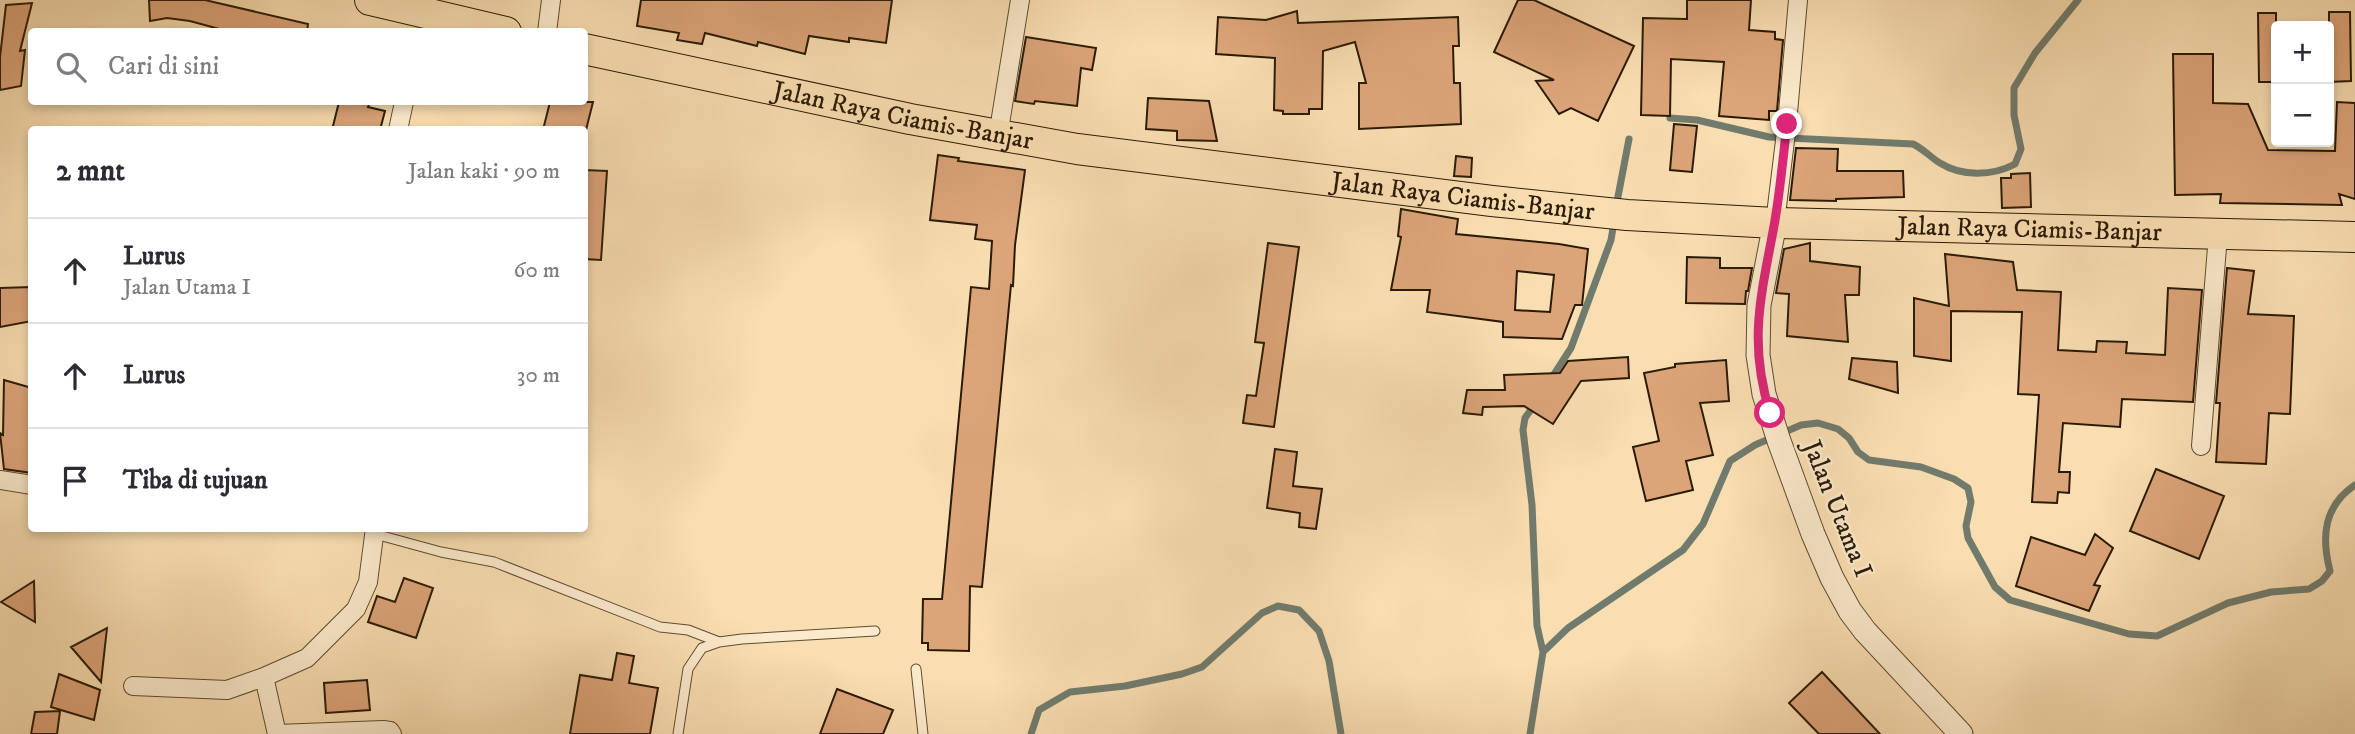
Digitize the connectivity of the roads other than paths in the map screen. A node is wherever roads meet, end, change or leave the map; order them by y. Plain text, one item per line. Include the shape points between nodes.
1 (370, 0) edge
2 (551, 0) edge
3 (1020, 0) edge
4 (1798, 0) edge
5 (422, 22) edge
6 (472, 28) edge
7 (548, 28) edge
8 (588, 50) edge
9 (403, 105) edge
10 (399, 126) edge
11 (998, 136) junction
12 (1774, 223) junction
13 (2218, 235) junction
14 (2355, 237) edge
15 (2201, 446) dead end
16 (0, 480) edge
17 (28, 484) edge
18 (375, 532) edge
19 (378, 532) edge
20 (875, 631) dead end
21 (719, 642) junction
22 (916, 669) dead end
23 (264, 677) junction
24 (133, 687) dead end
25 (277, 734) edge
26 (392, 734) edge
27 (678, 734) edge
28 (923, 734) edge
29 (1961, 734) edge

1 - 5 highway
2 - 7 street
3 - 11 street
4 - 12 street
5 - 6 highway
8 - 11 highway, Jalan Raya Ciamis-Banjar
9 - 10 street
11 - 12 highway, Jalan Raya Ciamis-Banjar via 1614,214
12 - 13 highway, Jalan Raya Ciamis-Banjar
12 - 29 street, Jalan Utama I via 1758,325 1760,372 1779,441 1832,578 1850,611
13 - 14 highway, Jalan Raya Ciamis-Banjar
13 - 15 street
16 - 17 street
18 - 23 street via 368,582 356,609 307,658
19 - 21 lane via 441,552 494,562 660,627 688,630
20 - 21 lane
21 - 27 lane via 702,648 688,669
22 - 28 lane
23 - 24 street via 227,690
23 - 25 street
25 - 26 street via 383,730

